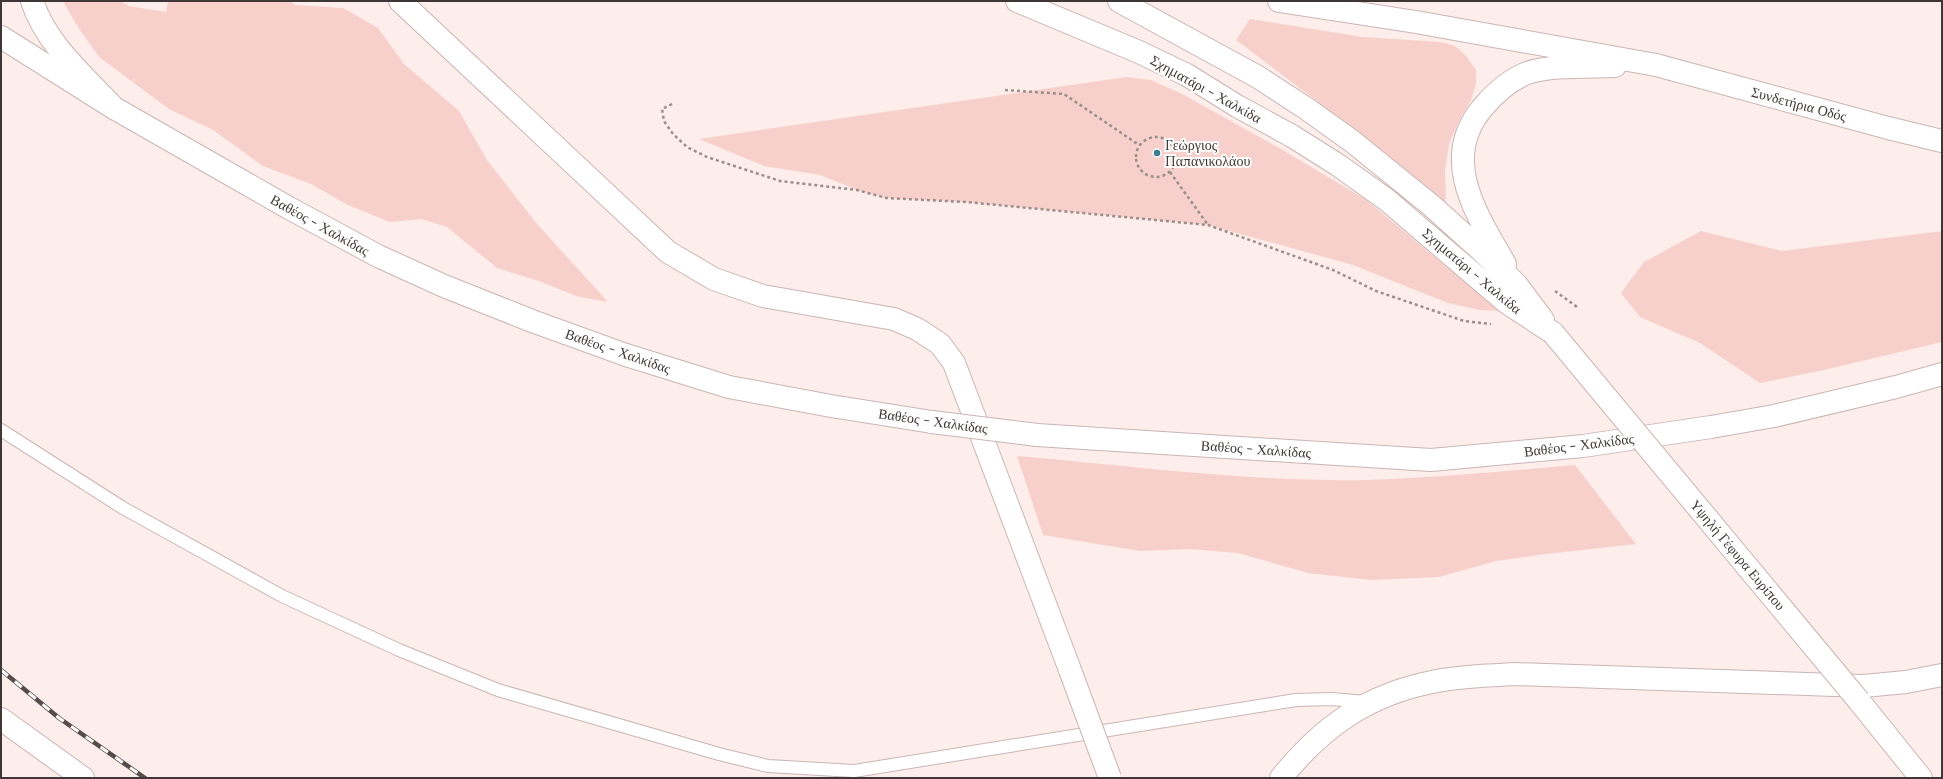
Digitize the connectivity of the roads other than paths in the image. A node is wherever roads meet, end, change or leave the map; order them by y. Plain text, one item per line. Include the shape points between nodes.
1 (32, 1) edge
2 (400, 1) edge
3 (1017, 1) edge
4 (1119, 1) edge
5 (1279, 1) edge
6 (1, 37) edge
7 (1656, 65) junction
8 (114, 108) junction
9 (1942, 141) edge
10 (1516, 284) junction
11 (1552, 333) junction
12 (1942, 374) edge
13 (1, 430) edge
14 (1942, 675) edge
15 (1370, 702) junction
16 (1, 719) edge
17 (83, 778) edge
18 (1110, 778) edge
19 (1281, 778) edge
20 (1921, 778) edge

1 - 8 main road via 50,37
2 - 18 main road, bridge via 668,252 714,279 763,296 894,319 917,329 940,344 954,363
3 - 11 main road, Σχηματάρι - Χαλκίδα via 1187,75 1292,136 1387,200 1506,302
4 - 10 main road, Σχηματάρι - Χαλκίδα via 1258,78 1307,109 1353,142 1432,206
5 - 7 main road via 1416,22
6 - 8 main road, Βαθέος - Χαλκίδας
7 - 9 main road, Συνδετήρια Οδός
7 - 10 main road via 1560,68 1528,73 1499,89 1477,114 1465,145 1463,162 1467,190 1475,210
8 - 12 main road, Βαθέος - Χαλκίδας, bridge via 378,256 532,322 729,387 932,422 1037,435 1431,460 1583,446 1711,427 1781,414
10 - 11 main road, Σχηματάρι - Χαλκίδα
11 - 20 main road, Υψηλή Γέφυρα Ευρίπου, bridge
13 - 15 lane via 123,508 282,596 398,650 498,690 768,766 854,771 1296,700
14 - 15 main road via 1864,686 1514,674 1433,681 1402,689
15 - 19 main road via 1340,719 1310,745
16 - 17 main road

